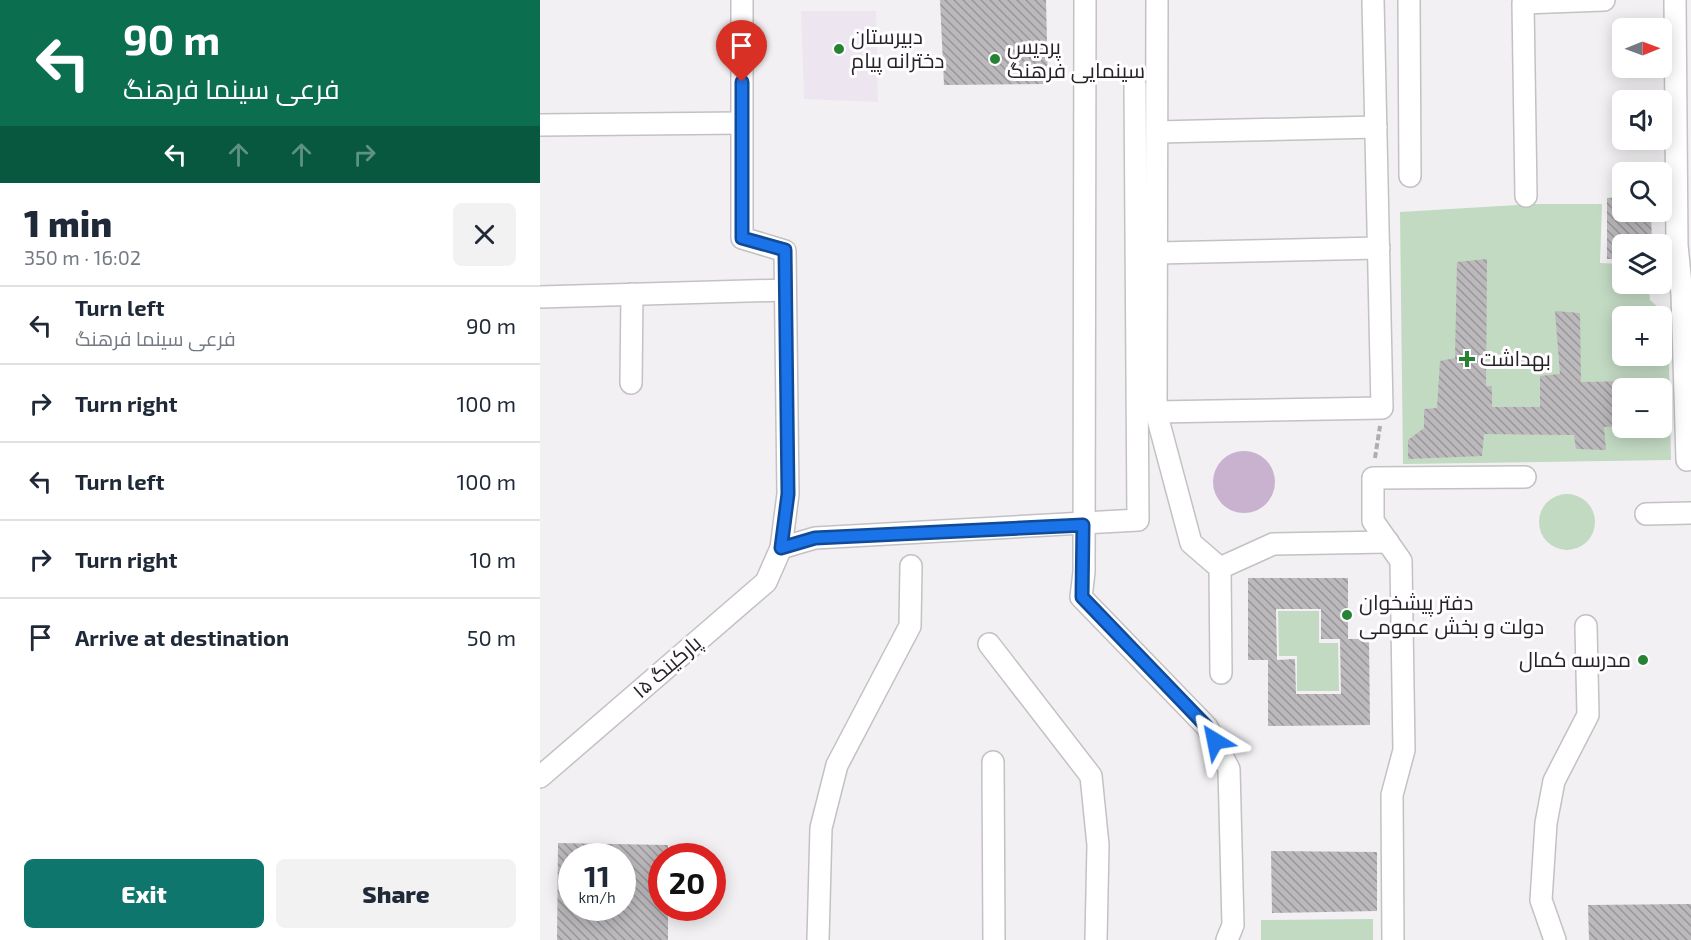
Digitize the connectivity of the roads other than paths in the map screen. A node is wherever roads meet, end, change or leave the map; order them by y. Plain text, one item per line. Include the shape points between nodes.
1 (742, 0) edge
2 (1085, 0) edge
3 (1157, 0) edge
4 (1373, 0) edge
5 (1409, 0) edge
6 (1604, 0) edge
7 (1680, 4) edge
8 (1135, 84) dead end
9 (741, 123) junction
10 (540, 125) edge
11 (1376, 127) junction
12 (1157, 132) junction
13 (1684, 168) edge
14 (1410, 176) dead end
15 (1526, 196) dead end
16 (1684, 245) edge
17 (1378, 248) junction
18 (1157, 253) junction
19 (785, 290) junction
20 (632, 294) junction
21 (540, 297) edge
22 (631, 383) dead end
23 (1156, 412) junction
24 (1687, 460) dead end
25 (1526, 477) dead end
26 (1646, 513) dead end
27 (1691, 513) edge
28 (1083, 525) junction
29 (1388, 542) junction
30 (781, 548) junction
31 (911, 566) dead end
32 (1220, 568) junction
33 (1586, 626) dead end
34 (989, 644) dead end
35 (1221, 672) dead end
36 (993, 762) dead end
37 (540, 777) edge
38 (818, 940) edge
39 (993, 940) edge
40 (1096, 940) edge
41 (1227, 940) edge
42 (1393, 940) edge
43 (1555, 940) edge

1 - 9 street
2 - 28 street
3 - 12 street
4 - 11 street
5 - 14 street
6 - 15 street via 1523,3
7 - 13 street
8 - 28 street via 1138,520
9 - 10 street
9 - 19 street, پارکینگ ۱۵ via 742,238 785,250
11 - 12 street
11 - 17 street
12 - 18 street
13 - 16 street
16 - 24 street
17 - 18 street
17 - 23 street via 1382,408
18 - 23 street
19 - 20 street
19 - 30 street, پارکینگ ۱۵ via 788,494
20 - 21 street
20 - 22 street
23 - 32 street via 1191,543
25 - 29 street via 1372,478 1373,521
26 - 27 street
28 - 30 street via 815,538
28 - 41 street via 1082,597 1207,727 1230,769 1233,926
29 - 32 street via 1273,544
29 - 42 street via 1401,561 1404,726 1404,750 1392,795
30 - 37 street, پارکینگ ۱۵ via 766,582
31 - 38 street via 910,626 837,765 821,828
32 - 35 street
33 - 43 street via 1588,715 1554,781 1546,823 1541,900
34 - 40 street via 1091,776 1098,845
36 - 39 street

